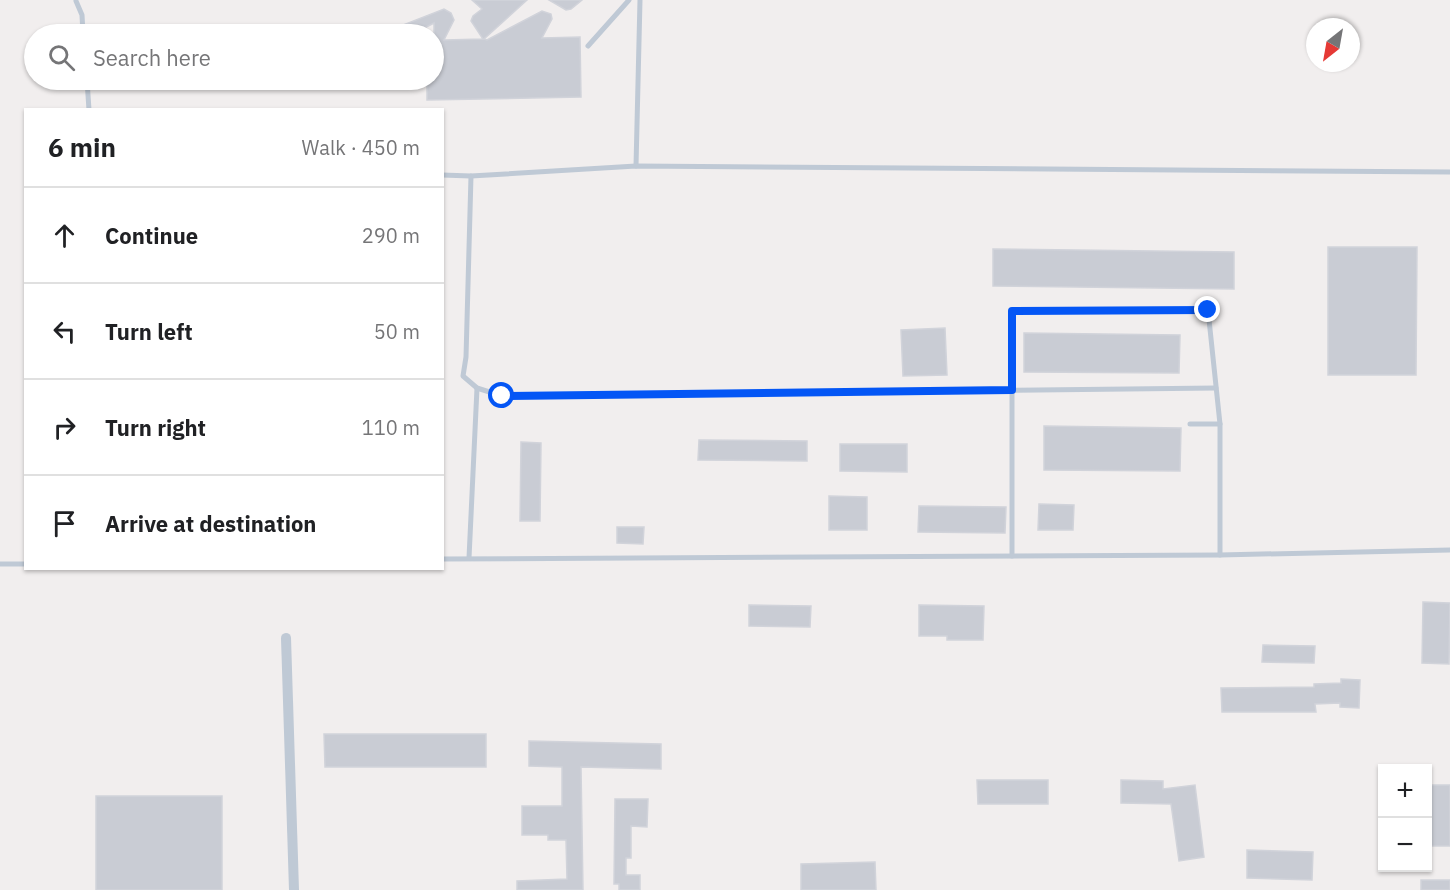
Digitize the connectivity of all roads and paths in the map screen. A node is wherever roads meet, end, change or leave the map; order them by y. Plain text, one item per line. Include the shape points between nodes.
1 (629, 0) edge
2 (640, 0) edge
3 (76, 1) edge
4 (82, 24) edge
5 (588, 46) dead end
6 (88, 90) edge
7 (89, 108) edge
8 (636, 166) junction
9 (1450, 172) edge
10 (444, 175) edge
11 (471, 176) junction
12 (477, 388) junction
13 (1216, 388) junction
14 (1012, 390) junction
15 (1190, 424) dead end
16 (1220, 424) junction
17 (1450, 550) edge
18 (1220, 555) junction
19 (1012, 556) junction
20 (469, 558) junction
21 (444, 559) edge
22 (0, 564) edge
23 (24, 564) edge
24 (286, 638) dead end
25 (294, 890) edge

1 - 5 lane
2 - 8 lane
3 - 4 lane
6 - 7 lane
8 - 9 lane
8 - 11 lane
10 - 11 lane
11 - 12 lane via 463,376
12 - 14 lane via 502,396
12 - 20 lane
13 - 14 lane
13 - 14 lane via 1208,310 1012,311
13 - 16 lane
14 - 19 lane
15 - 16 lane
16 - 18 lane
17 - 18 lane
18 - 19 lane
19 - 20 lane
20 - 21 lane
22 - 23 lane
24 - 25 street

